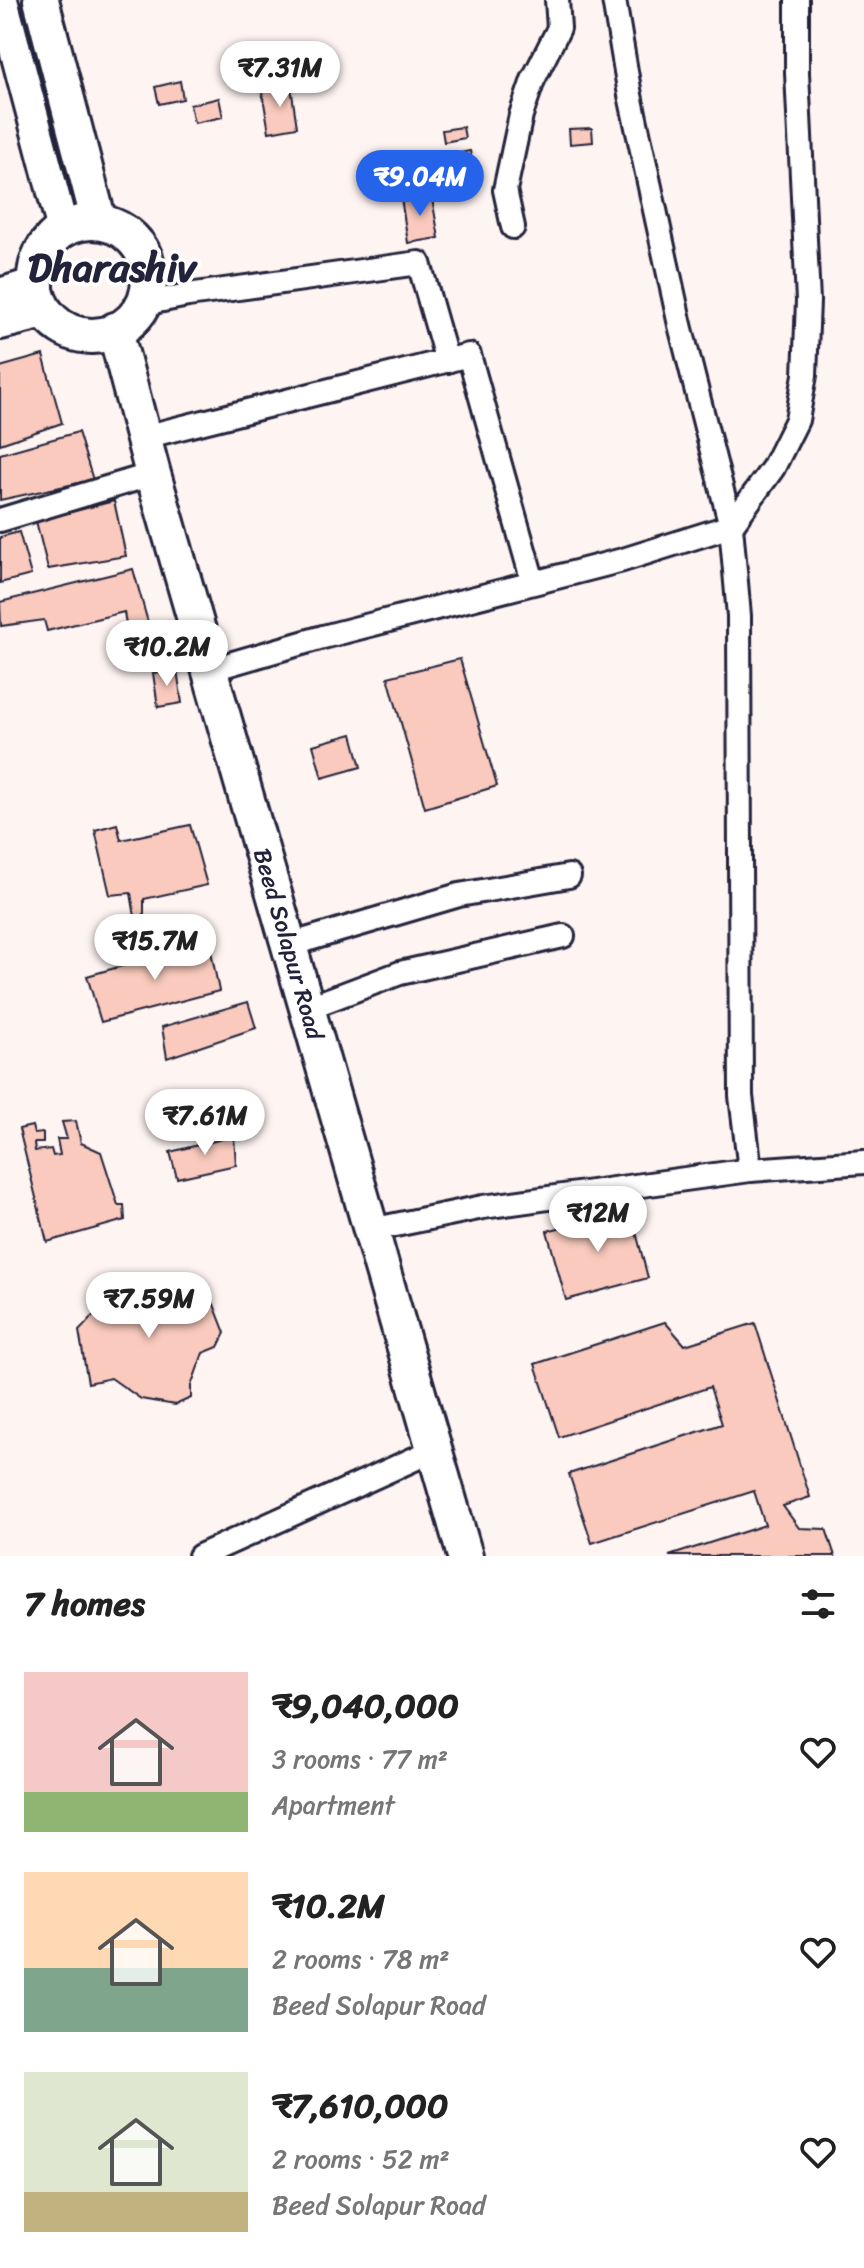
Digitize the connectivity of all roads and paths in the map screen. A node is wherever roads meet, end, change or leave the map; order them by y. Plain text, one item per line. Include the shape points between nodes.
1 (2, 0) edge
2 (41, 0) edge
3 (557, 0) edge
4 (614, 0) edge
5 (797, 0) edge
6 (99, 222) junction
7 (513, 227) dead end
8 (63, 230) junction
9 (0, 296) edge
10 (40, 298) junction
11 (143, 304) junction
12 (0, 322) edge
13 (115, 330) junction
14 (447, 361) junction
15 (144, 437) junction
16 (153, 474) junction
17 (0, 520) edge
18 (731, 526) junction
19 (533, 582) junction
20 (209, 670) junction
21 (569, 876) dead end
22 (563, 936) dead end
23 (289, 945) junction
24 (307, 1008) junction
25 (864, 1162) edge
26 (750, 1170) junction
27 (371, 1230) junction
28 (434, 1450) junction
29 (200, 1556) edge
30 (465, 1556) edge

1 - 8 main road
2 - 6 main road
3 - 7 street via 559,28 521,115 505,190
4 - 18 street via 680,325
5 - 18 street via 808,301 805,375 797,420 773,468
6 - 8 main road
6 - 11 main road via 130,236 141,250 149,284
8 - 10 main road via 39,256 35,273
9 - 10 main road
10 - 12 main road
10 - 13 main road via 58,325 76,333
11 - 13 main road
11 - 14 street via 419,263
13 - 15 main road, Beed Solapur Road
14 - 15 street
14 - 19 street via 469,355
15 - 16 main road, Beed Solapur Road
16 - 17 street
16 - 20 main road, Beed Solapur Road
18 - 19 street
18 - 26 street via 739,616 741,1096
19 - 20 street
20 - 23 main road, Beed Solapur Road
21 - 23 street via 459,895
22 - 24 street via 400,973
23 - 24 main road, Beed Solapur Road
24 - 27 main road, Beed Solapur Road
25 - 26 street
26 - 27 street via 483,1207
27 - 28 main road, Beed Solapur Road
28 - 29 street
28 - 30 main road, Beed Solapur Road

